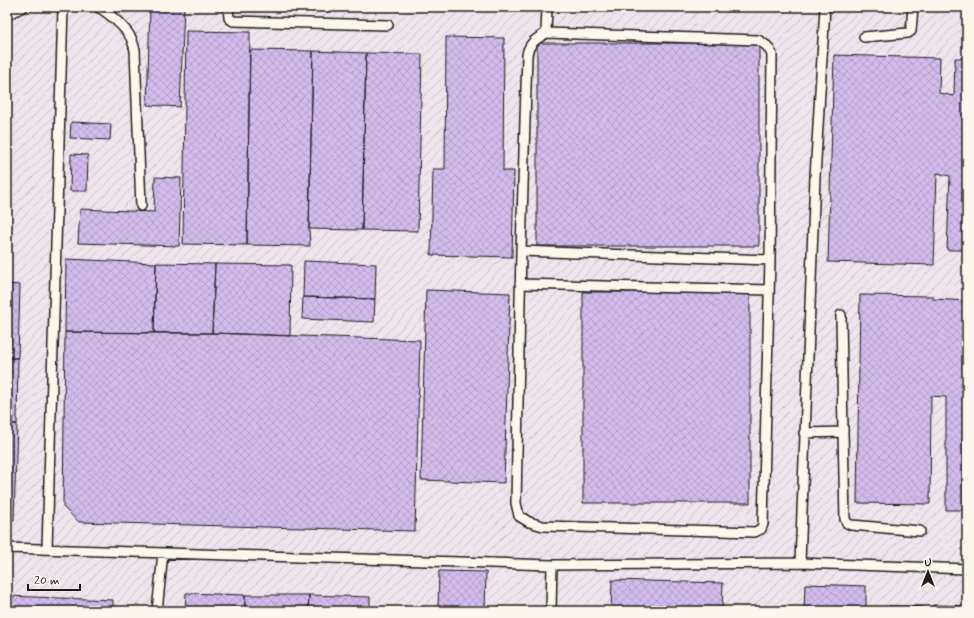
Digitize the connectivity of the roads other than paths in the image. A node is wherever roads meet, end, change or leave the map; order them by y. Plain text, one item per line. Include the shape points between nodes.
1 (23, 7) edge
2 (63, 7) edge
3 (98, 7) edge
4 (228, 7) edge
5 (547, 7) edge
6 (825, 7) edge
7 (913, 7) edge
8 (7, 15) edge
9 (388, 25) dead end
10 (546, 33) junction
11 (864, 38) dead end
12 (141, 206) dead end
13 (521, 251) junction
14 (770, 260) junction
15 (520, 284) junction
16 (769, 290) junction
17 (841, 315) dead end
18 (843, 432) junction
19 (804, 433) junction
20 (920, 531) dead end
21 (7, 548) edge
22 (47, 549) junction
23 (163, 553) junction
24 (800, 563) junction
25 (552, 565) junction
26 (967, 568) edge
27 (157, 611) edge
28 (551, 611) edge

1 - 8 lane
2 - 22 lane
3 - 12 lane via 120,24 131,38 135,50
4 - 9 lane via 229,18 233,21
5 - 10 lane
6 - 19 lane
7 - 11 lane via 911,31 908,33
10 - 13 lane via 532,42 527,55
10 - 14 lane via 758,40 767,46 772,54
13 - 14 lane
13 - 15 lane
14 - 16 lane
15 - 16 lane
15 - 16 lane via 516,504 519,516 543,526 755,532 763,524
17 - 18 lane
18 - 19 lane
18 - 20 lane via 847,523
19 - 24 lane
21 - 22 lane
22 - 23 lane
23 - 25 lane
23 - 27 lane
24 - 25 lane
24 - 26 lane
25 - 28 lane

